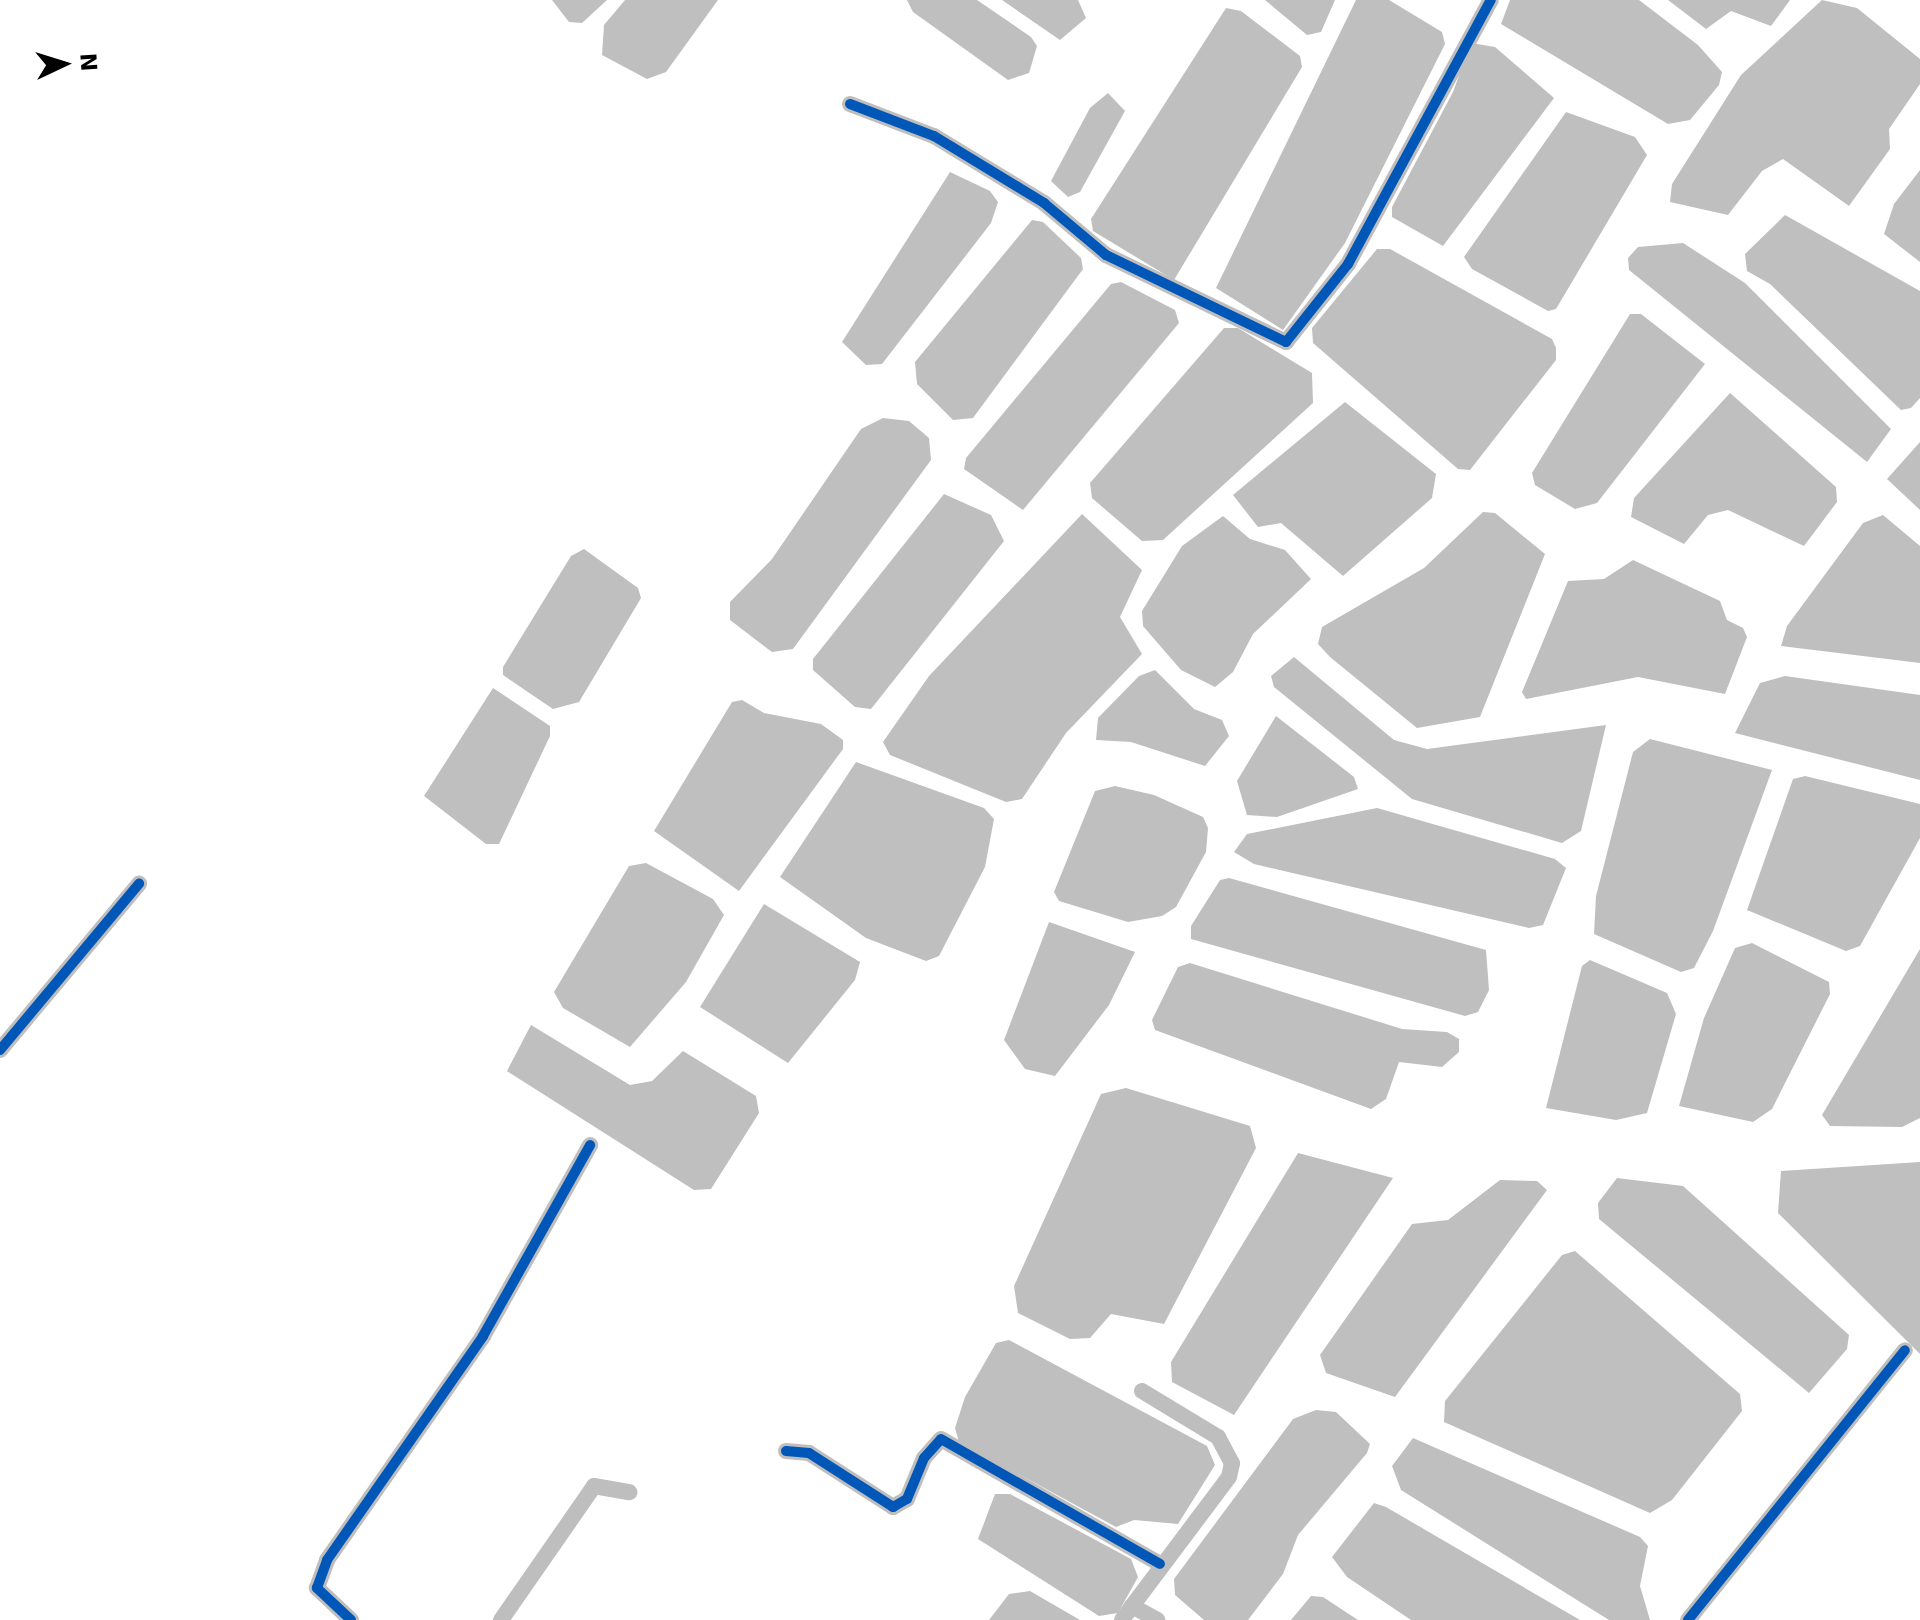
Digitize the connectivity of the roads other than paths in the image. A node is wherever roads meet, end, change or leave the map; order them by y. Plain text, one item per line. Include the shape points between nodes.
1 (1491, 0) edge
2 (850, 104) dead end
3 (139, 884) dead end
4 (0, 1050) edge
5 (590, 1145) dead end
6 (1905, 1350) dead end
7 (1142, 1391) dead end
8 (786, 1451) dead end
9 (629, 1492) dead end
10 (1160, 1564) junction
11 (1132, 1606) junction
12 (351, 1620) edge
13 (501, 1620) edge
14 (1122, 1620) edge
15 (1157, 1620) edge
16 (1688, 1620) edge

1 - 2 street via 1348,264 1286,342 1106,255 1044,203 934,136
3 - 4 street
5 - 12 street via 483,1336 327,1560 317,1588
6 - 16 street
7 - 10 street via 1218,1437 1232,1463 1229,1477
8 - 10 street via 809,1453 893,1507 907,1499 924,1458 941,1439
9 - 13 street via 594,1486
10 - 11 street
11 - 14 street
11 - 15 street

